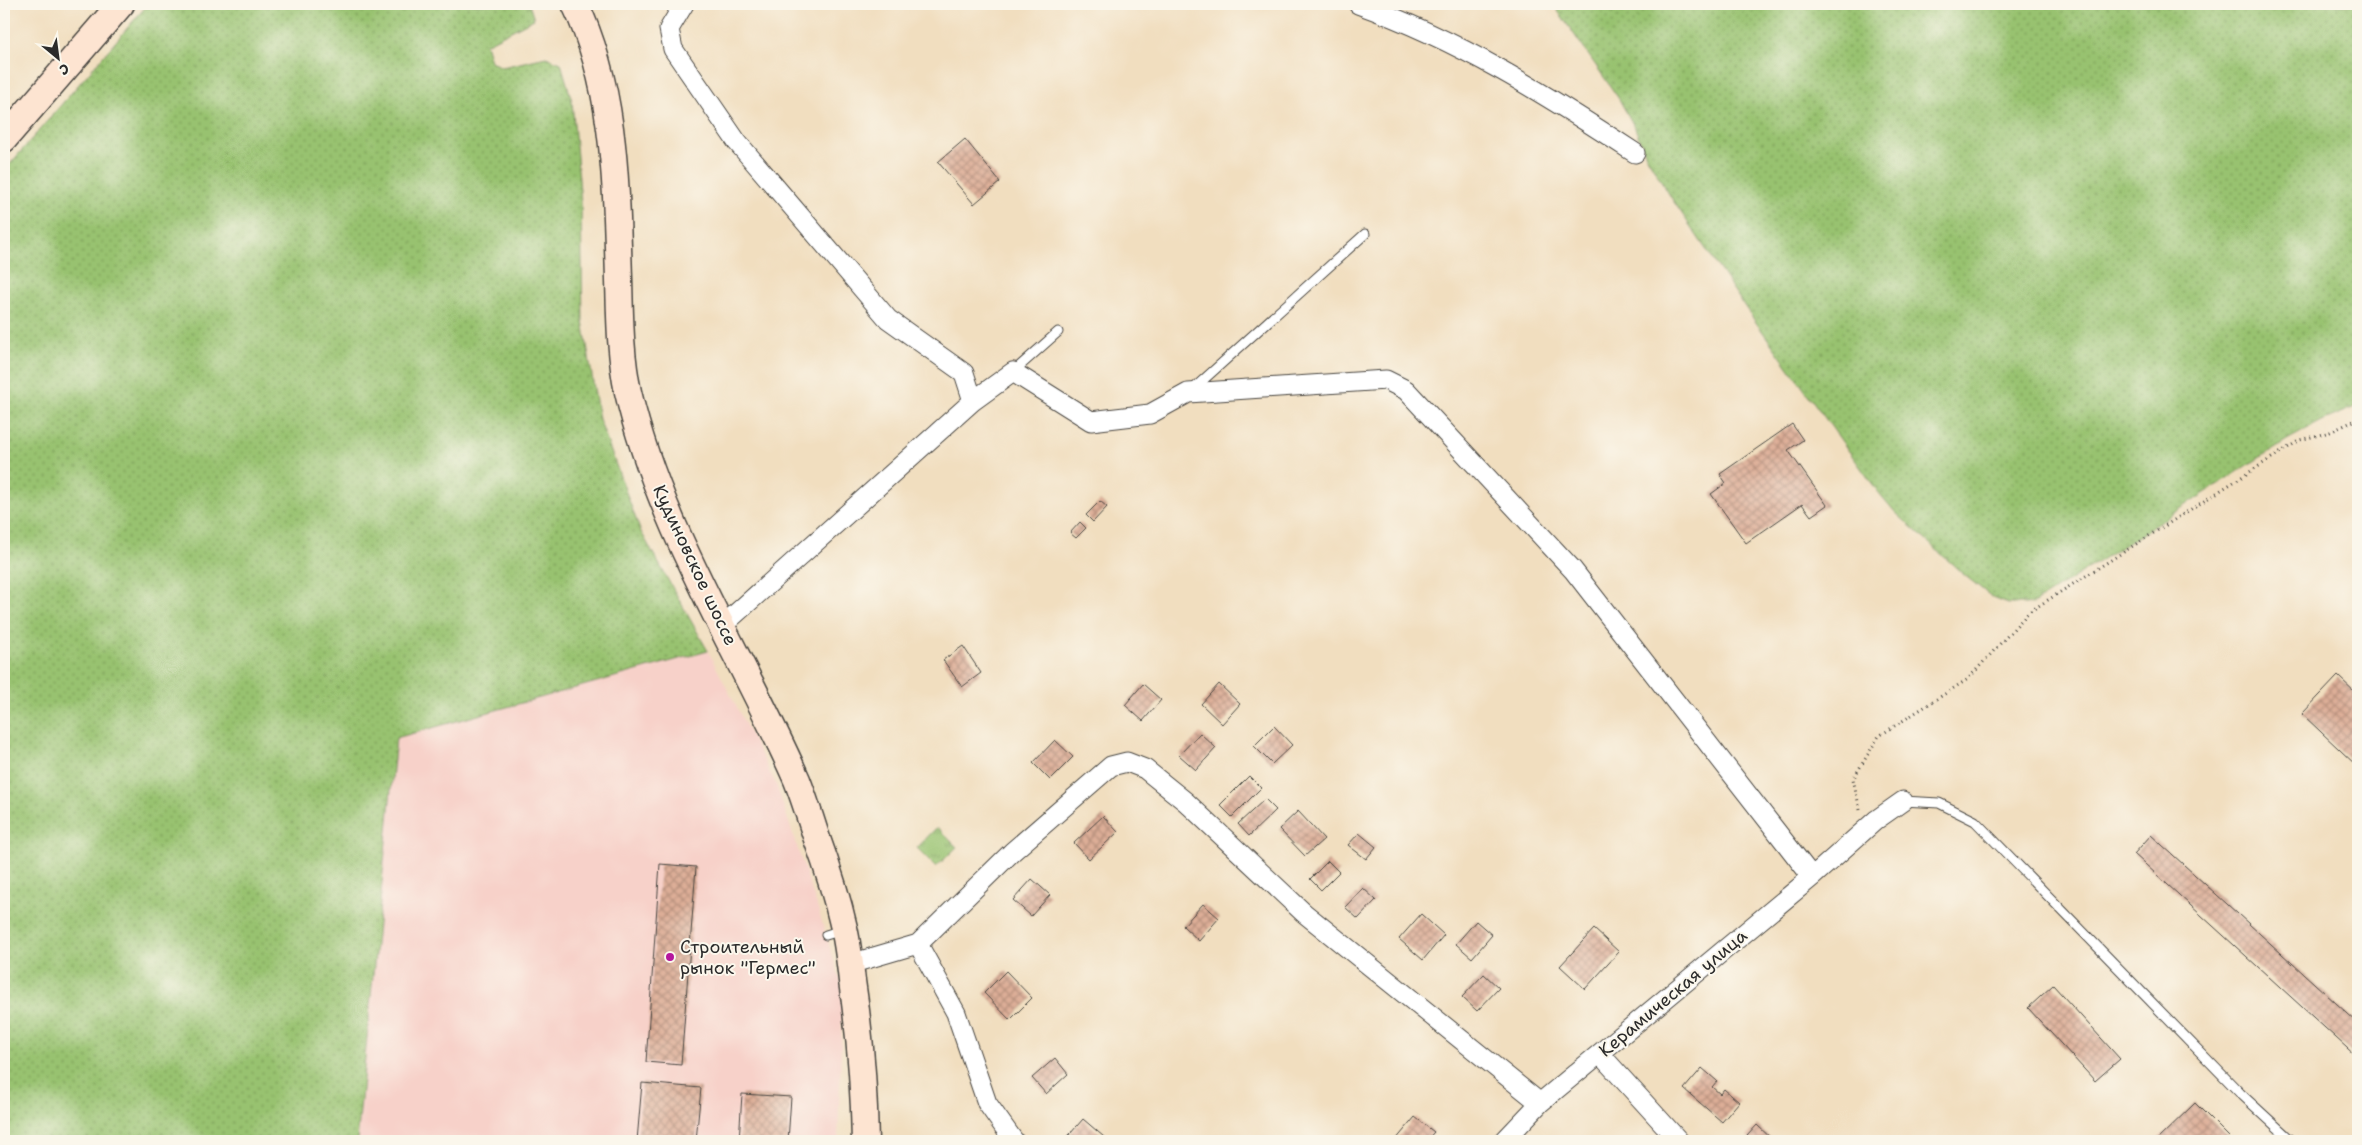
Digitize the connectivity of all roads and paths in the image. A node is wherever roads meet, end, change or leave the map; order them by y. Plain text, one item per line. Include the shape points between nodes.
1 (121, 4) edge
2 (575, 4) edge
3 (684, 4) edge
4 (1358, 4) edge
5 (4, 138) edge
6 (1635, 153) dead end
7 (1365, 234) dead end
8 (1058, 332) dead end
9 (1013, 372) junction
10 (1188, 393) junction
11 (973, 401) junction
12 (2358, 419) edge
13 (722, 626) junction
14 (1903, 800) joint
15 (1858, 816) dead end
16 (1812, 877) junction
17 (918, 944) junction
18 (850, 964) junction
19 (1600, 1054) junction
20 (1540, 1104) junction
21 (866, 1141) edge
22 (1014, 1141) edge
23 (1504, 1141) edge
24 (1680, 1141) edge
25 (2292, 1141) edge

1 - 5 main road
2 - 13 main road, Кудиновское шоссе via 594,52 610,132 616,195 621,343 628,389 640,438 666,511
3 - 11 street via 670,29 673,49 737,142 888,319 964,373
4 - 6 street via 1442,37 1552,98
7 - 10 lane
8 - 9 lane
9 - 10 street via 1091,421 1150,414
9 - 11 street
10 - 16 street via 1386,380 1406,390 1573,570
11 - 13 street
12 - 15 path via 2330,432 2300,440 2029,612 1968,679 1879,736 1853,779 1861,808
13 - 18 main road, Кудиновское шоссе via 798,783 827,869 835,932
14 - 16 street, Керамическая улица
14 - 25 lane via 1939,803 1975,821 2240,1093
16 - 19 street, Керамическая улица
17 - 18 street
17 - 20 street via 1012,852 1111,766 1127,762 1145,769 1186,802 1304,913
17 - 22 street via 956,1014 987,1103
18 - 21 main road, Кудиновское шоссе via 864,1084
19 - 20 street, Керамическая улица
19 - 24 street
20 - 23 street, Керамическая улица

